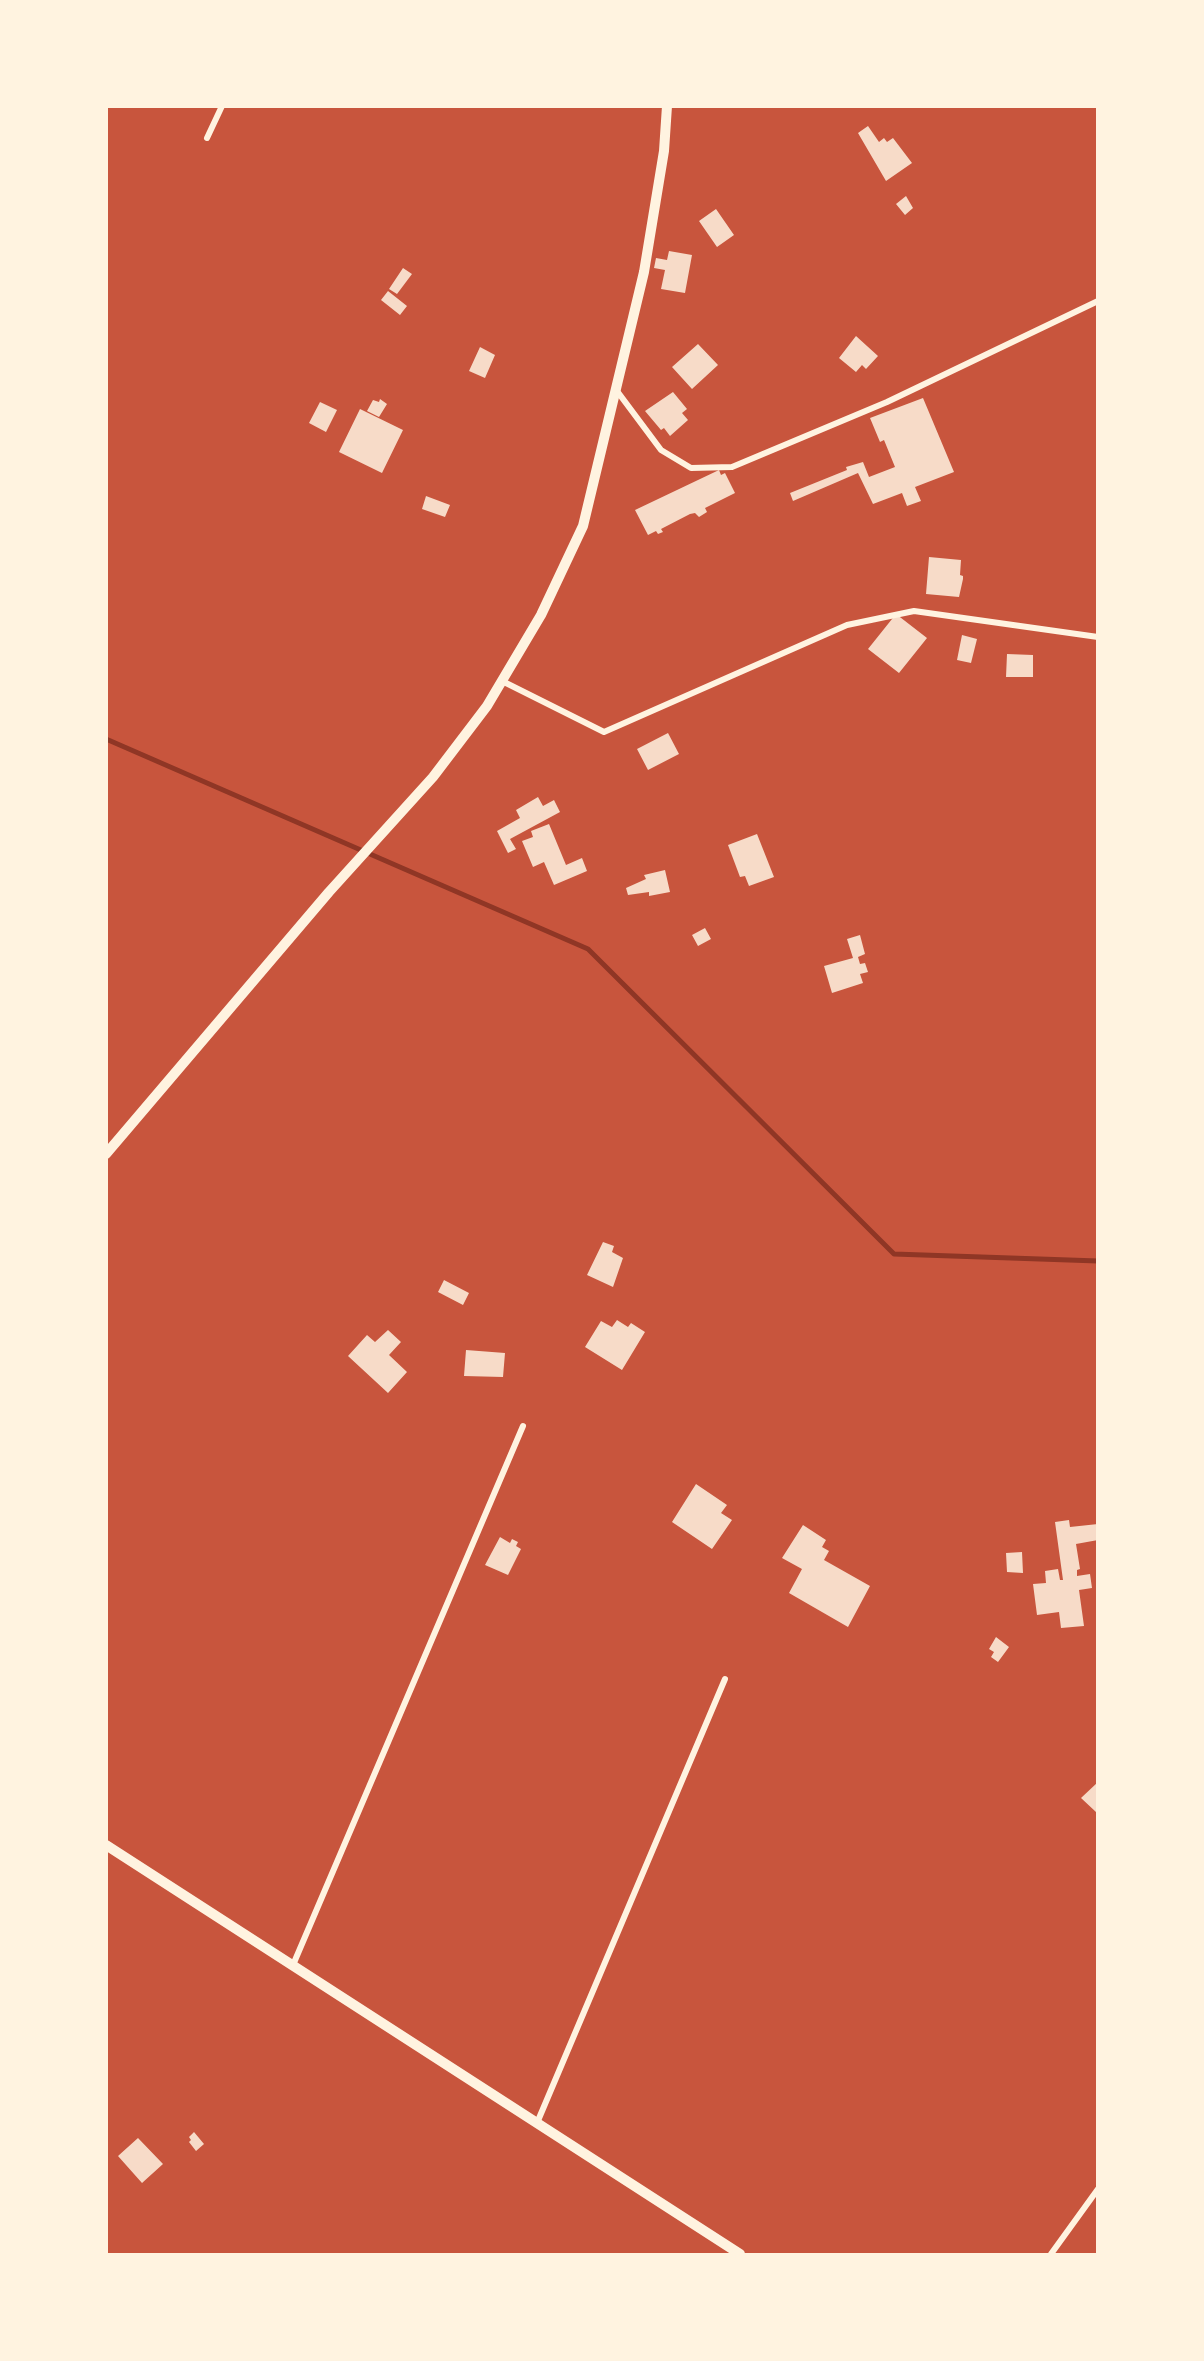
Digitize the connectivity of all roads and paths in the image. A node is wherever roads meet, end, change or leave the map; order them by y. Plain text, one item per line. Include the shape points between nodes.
1 (222, 106) edge
2 (668, 106) edge
3 (207, 138) dead end
4 (1098, 301) edge
5 (617, 391) junction
6 (1098, 637) edge
7 (502, 681) junction
8 (106, 1154) edge
9 (523, 1426) dead end
10 (725, 1679) dead end
11 (106, 1845) edge
12 (293, 1965) junction
13 (537, 2123) junction
14 (1098, 2188) edge
15 (740, 2254) edge
16 (1051, 2254) edge

1 - 3 street
2 - 5 street via 644,272
4 - 5 street via 887,402 732,467 691,468 661,450
5 - 7 street via 583,526 541,615
6 - 7 street via 914,611 847,625 604,732
7 - 8 street via 433,777 328,892
9 - 12 street
10 - 13 street
11 - 12 street
12 - 13 street
13 - 15 street
14 - 16 street

